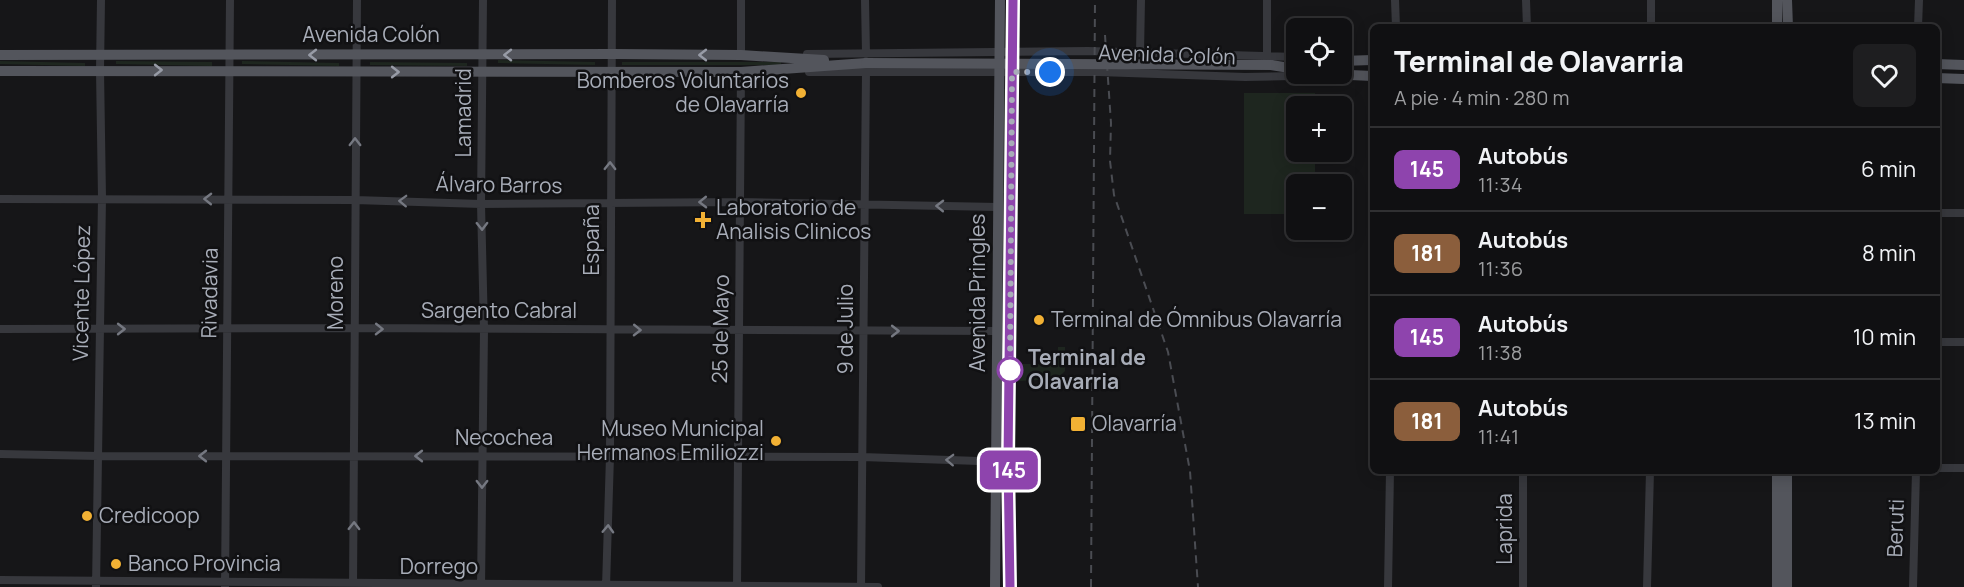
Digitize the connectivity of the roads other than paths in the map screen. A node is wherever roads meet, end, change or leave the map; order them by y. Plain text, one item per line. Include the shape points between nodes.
1 (101, 0) edge
2 (231, 0) edge
3 (357, 0) edge
4 (483, 0) edge
5 (612, 0) edge
6 (741, 0) edge
7 (865, 0) edge
8 (1000, 0) edge
9 (1013, 0) edge
10 (1141, 0) edge
11 (1267, 0) edge
12 (1395, 0) edge
13 (1526, 0) edge
14 (1651, 0) edge
15 (1777, 0) edge
16 (1787, 0) edge
17 (1918, 0) edge
18 (1395, 24) edge
19 (1527, 24) edge
20 (1651, 24) edge
21 (1777, 24) edge
22 (1788, 24) edge
23 (1918, 24) edge
24 (999, 52) junction
25 (1012, 52) junction
26 (1140, 53) junction
27 (101, 54) junction
28 (230, 54) junction
29 (613, 54) junction
30 (356, 55) junction
31 (482, 55) junction
32 (741, 55) junction
33 (0, 56) edge
34 (1286, 58) edge
35 (1269, 60) junction
36 (1352, 60) edge
37 (1370, 60) edge
38 (866, 63) junction
39 (1286, 63) edge
40 (1940, 64) edge
41 (1964, 65) edge
42 (1286, 66) edge
43 (100, 70) junction
44 (230, 70) junction
45 (0, 71) edge
46 (355, 72) junction
47 (483, 72) junction
48 (611, 72) junction
49 (741, 72) junction
50 (1000, 72) junction
51 (1012, 72) junction
52 (1352, 75) edge
53 (1286, 76) edge
54 (1370, 76) edge
55 (1940, 78) edge
56 (1964, 79) edge
57 (102, 198) junction
58 (0, 199) edge
59 (230, 200) junction
60 (355, 200) junction
61 (740, 202) junction
62 (481, 204) junction
63 (610, 204) junction
64 (864, 205) junction
65 (998, 207) junction
66 (1940, 213) edge
67 (1964, 213) edge
68 (354, 328) junction
69 (0, 329) edge
70 (99, 329) junction
71 (228, 329) junction
72 (484, 330) junction
73 (611, 330) junction
74 (739, 331) junction
75 (865, 331) junction
76 (998, 331) junction
77 (1940, 342) edge
78 (1964, 342) edge
79 (0, 454) edge
80 (354, 455) junction
81 (99, 456) junction
82 (227, 456) junction
83 (482, 456) junction
84 (610, 456) junction
85 (862, 457) junction
86 (737, 458) junction
87 (995, 461) junction
88 (1008, 462) junction
89 (1940, 468) edge
90 (1964, 468) edge
91 (1390, 474) edge
92 (1522, 474) edge
93 (1650, 474) edge
94 (1776, 474) edge
95 (1787, 474) edge
96 (1916, 474) edge
97 (0, 580) edge
98 (96, 584) edge
99 (225, 585) edge
100 (353, 586) edge
101 (482, 586) edge
102 (606, 586) edge
103 (737, 586) edge
104 (861, 587) edge
105 (878, 587) edge
106 (994, 587) edge
107 (1005, 587) edge
108 (1010, 587) edge
109 (1388, 587) edge
110 (1523, 587) edge
111 (1647, 587) edge
112 (1777, 587) edge
113 (1787, 587) edge
114 (1912, 587) edge

1 - 27 street, Vicente López
2 - 28 street, Rivadavia
3 - 30 street, Moreno
4 - 31 street, Lamadrid
5 - 29 street, España
6 - 32 street
7 - 38 street, 9 de Julio
8 - 24 main road, Avenida Pringles
9 - 25 main road, Avenida Pringles
10 - 26 street
11 - 35 street
12 - 18 street
13 - 19 street
14 - 20 street
15 - 21 main road
16 - 22 main road
17 - 23 street
24 - 25 street, Avenida Colón
24 - 38 street, Avenida Colón
24 - 50 main road, Avenida Pringles
25 - 26 street, Avenida Colón
25 - 51 main road, Avenida Pringles
26 - 35 street, Avenida Colón
27 - 28 main road, Avenida Colón
27 - 33 main road, Avenida Colón
27 - 43 street, Vicente López
30 -> 28 main road, Avenida Colón
28 - 44 street, Rivadavia
29 -> 31 main road, Avenida Colón
32 -> 29 main road, Avenida Colón
29 - 48 street, España
30 - 31 main road, Avenida Colón
30 - 46 street, Moreno
31 - 47 street, Lamadrid
32 - 38 main road, Avenida Colón
34 - 35 street, Avenida Colón
35 - 38 main road, Avenida Colón, bridge
35 - 39 main road, Avenida Colón
35 - 42 main road, Avenida Colón
36 - 37 main road
38 - 49 main road, Avenida Colón
38 - 50 street, Avenida Colón
38 - 64 street, 9 de Julio
40 - 41 main road
43 -> 44 main road, Avenida Colón
43 - 45 main road, Avenida Colón
43 - 57 street, Vicente López
44 - 46 main road, Avenida Colón
44 - 59 street, Rivadavia
46 -> 47 main road, Avenida Colón
60 -> 46 street, Moreno
47 - 48 main road, Avenida Colón
47 - 62 street, Lamadrid
48 - 49 main road, Avenida Colón
63 -> 48 street, España
49 - 61 street, 25 de Mayo
50 - 51 street, Avenida Colón
50 - 65 main road, Avenida Pringles
51 - 53 street, Avenida Colón
51 - 88 main road, Avenida Pringles
52 - 54 main road, Avenida Colón
55 - 56 main road
57 - 58 street, Álvaro Barros
59 -> 57 street, Álvaro Barros
57 - 70 street, Vicente López
59 - 60 street, Álvaro Barros
59 - 71 street, Rivadavia
62 -> 60 street, Álvaro Barros
60 - 68 street, Moreno
61 -> 63 street, Álvaro Barros
61 - 64 street, Álvaro Barros
61 - 74 street, 25 de Mayo
62 - 63 street, Álvaro Barros
62 -> 72 street, Lamadrid
63 - 73 street, España
65 -> 64 street, Álvaro Barros
64 - 75 street, 9 de Julio
65 - 76 main road, Avenida Pringles
66 - 67 street
68 - 71 street, Sargento Cabral
68 -> 72 street, Sargento Cabral
68 - 80 street, Moreno
69 - 70 street, Sargento Cabral
70 -> 71 street, Sargento Cabral
70 - 81 street, Vicente López
71 - 82 street, Rivadavia
72 - 73 street, Sargento Cabral
72 - 83 street, Lamadrid
73 -> 74 street, Sargento Cabral
73 - 84 street, España
74 - 75 street, Sargento Cabral
74 - 86 street, 25 de Mayo
75 -> 76 street, Sargento Cabral
75 - 85 street, 9 de Julio
76 - 87 main road, Avenida Pringles
77 - 78 street
79 - 81 street, Necochea
80 - 82 street, Necochea
83 -> 80 street, Necochea
100 -> 80 street, Moreno
82 -> 81 street, Necochea
81 - 98 street, Vicente López
82 - 99 street, Rivadavia
83 - 84 street, Necochea
83 -> 101 street, Lamadrid
84 - 86 street, Necochea
102 -> 84 street, España
85 - 86 street, Necochea
87 -> 85 street, Necochea
85 - 104 street, 9 de Julio
86 - 103 street, 25 de Mayo
87 - 88 street, Necochea
87 - 106 main road, Avenida Pringles
88 - 108 main road, Avenida Pringles
89 - 90 street
91 - 109 street
92 - 110 street, Laprida
93 - 111 street
94 - 112 main road
95 - 113 main road
96 - 114 street, Beruti
97 - 98 street, Dorrego
98 - 99 street, Dorrego
99 - 100 street, Dorrego
100 - 101 street, Dorrego
101 - 102 street, Dorrego
102 - 103 street, Dorrego
103 - 104 street, Dorrego
104 - 105 street, Dorrego
107 - 108 street

